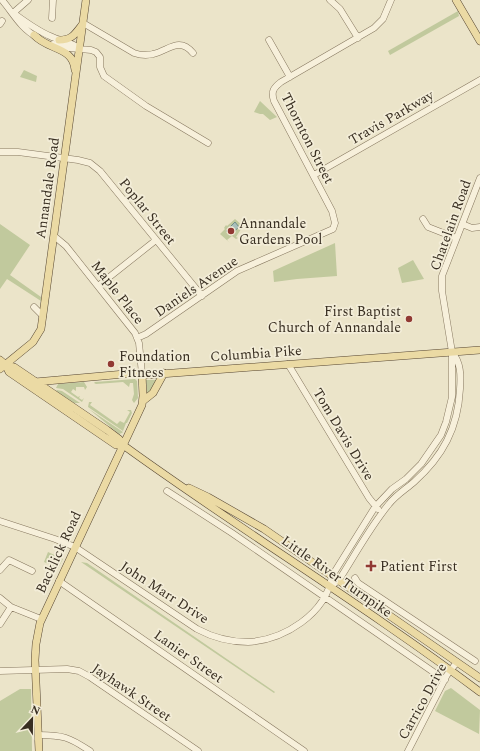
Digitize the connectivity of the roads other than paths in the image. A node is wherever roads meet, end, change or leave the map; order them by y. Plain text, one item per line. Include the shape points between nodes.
1 (2, 0) edge
2 (28, 0) edge
3 (53, 0) edge
4 (86, 0) edge
5 (330, 0) edge
6 (391, 0) edge
7 (459, 1) edge
8 (13, 13) junction
9 (52, 18) dead end
10 (83, 23) junction
11 (34, 35) junction
12 (358, 38) junction
13 (59, 40) junction
14 (268, 40) dead end
15 (480, 41) edge
16 (80, 49) junction
17 (193, 53) dead end
18 (290, 77) junction
19 (76, 79) junction
20 (480, 80) edge
21 (208, 143) dead end
22 (0, 152) edge
23 (65, 158) junction
24 (314, 175) junction
25 (480, 178) edge
26 (423, 219) dead end
27 (462, 224) junction
28 (334, 226) joint
29 (480, 227) edge
30 (54, 236) junction
31 (456, 238) junction
32 (156, 240) junction
33 (98, 286) junction
34 (202, 296) junction
35 (45, 304) junction
36 (44, 316) junction
37 (137, 338) junction
38 (480, 350) edge
39 (452, 352) junction
40 (2, 364) edge
41 (288, 364) junction
42 (164, 373) junction
43 (142, 374) junction
44 (35, 382) junction
45 (143, 401) junction
46 (123, 445) junction
47 (179, 484) junction
48 (167, 491) dead end
49 (376, 507) junction
50 (382, 513) junction
51 (0, 521) edge
52 (244, 528) junction
53 (278, 539) junction
54 (75, 547) junction
55 (0, 570) edge
56 (32, 571) dead end
57 (332, 576) junction
58 (355, 578) dead end
59 (59, 580) junction
60 (339, 580) junction
61 (330, 587) junction
62 (325, 597) junction
63 (0, 598) edge
64 (11, 607) junction
65 (41, 619) junction
66 (0, 624) edge
67 (475, 661) dead end
68 (457, 662) junction
69 (36, 670) junction
70 (451, 670) junction
71 (0, 671) edge
72 (480, 678) edge
73 (445, 680) junction
74 (480, 692) edge
75 (38, 735) junction
76 (39, 751) edge
77 (90, 751) edge
78 (198, 751) edge
79 (304, 751) edge
80 (408, 751) edge

1 - 8 street
2 - 8 street
3 - 9 street
4 - 10 main road, Annandale Road
5 - 12 street via 340,9
6 - 12 street, Thornton Street via 379,24
7 - 15 main road
8 - 11 street via 20,24
8 - 13 street via 32,27
10 - 13 main road via 73,36
10 - 16 main road, Annandale Road
10 - 17 street via 140,55 151,55 178,45
11 - 16 street via 57,45
11 - 19 main road via 41,42 72,58
12 - 18 street, Thornton Street
13 - 16 street via 74,44
14 - 18 street
16 - 19 main road, Annandale Road
16 - 21 street via 99,54 104,76 146,106
18 - 24 street, Thornton Street via 275,87 272,96
19 - 23 main road, Annandale Road
20 - 24 street, Travis Parkway
22 - 23 street, Poplar Street
23 - 30 main road, Annandale Road
23 - 32 street, Poplar Street via 95,166
24 - 28 street, Thornton Street via 332,211
25 - 27 street, Chatelain Road
26 - 31 street via 428,227
27 - 29 street via 472,228
27 - 31 street, Chatelain Road
28 - 34 street, Daniels Avenue via 333,230 237,271
30 - 33 street, Maple Place via 66,246
30 - 35 main road, Annandale Road
31 - 39 street, Chatelain Road via 442,276
32 - 33 street
32 - 34 street, Poplar Street
33 - 37 street, Maple Place
34 - 37 street, Daniels Avenue
35 - 36 main road, Annandale Road
35 - 36 street via 34,307
36 - 40 main road, Annandale Road via 36,338
37 - 43 street, Maple Place
38 - 39 main road, Columbia Pike
39 - 41 main road, Columbia Pike
39 - 49 street, John Marr Drive via 452,397 441,435 421,464
39 - 50 street, John Marr Drive via 458,359 461,384 456,419 448,441 429,468 390,502
40 - 44 main road, Little River Turnpike via 14,367
40 - 46 main road, Little River Turnpike via 8,372 116,445
41 - 42 main road, Columbia Pike
41 - 49 street, Tom Davis Drive
42 - 43 main road, Columbia Pike
42 - 45 main road via 153,393
43 - 44 main road, Columbia Pike
43 - 45 main road, Backlick Road
44 - 46 main road, Little River Turnpike via 119,439
45 - 46 main road, Backlick Road
46 - 47 main road, Little River Turnpike
46 - 54 main road, Backlick Road
47 - 52 main road, Little River Turnpike
47 - 53 main road, Little River Turnpike via 253,522
48 - 62 street
49 - 50 street, Tom Davis Drive
49 - 57 street, John Marr Drive
50 - 60 street, John Marr Drive
51 - 54 street, John Marr Drive
52 - 53 main road via 270,540
52 - 61 main road, Little River Turnpike
53 - 57 main road, Little River Turnpike
54 - 59 main road, Backlick Road
54 - 62 street, John Marr Drive via 197,629 224,639 246,642 264,640 280,634 303,621
55 - 56 street via 9,560
57 - 60 main road, Little River Turnpike
57 - 61 street, John Marr Drive
58 - 67 street via 358,583
59 - 65 main road, Backlick Road
59 - 79 street, Lanier Street
60 - 61 street, John Marr Drive
60 - 68 main road, Little River Turnpike
61 - 62 street, John Marr Drive
61 - 70 main road, Little River Turnpike
62 - 73 street
63 - 64 street
64 - 65 street
64 - 66 street
65 - 69 main road, Backlick Road via 35,648
68 - 70 street, Carrico Drive
68 - 72 main road, Little River Turnpike
69 - 71 street, Jayhawk Street
69 - 75 main road, Backlick Road
69 - 78 street, Jayhawk Street via 67,669 85,674
70 - 73 street, Carrico Drive
70 - 74 main road, Little River Turnpike
73 - 80 street, Carrico Drive
75 - 76 main road, Backlick Road
75 - 77 street via 62,736

